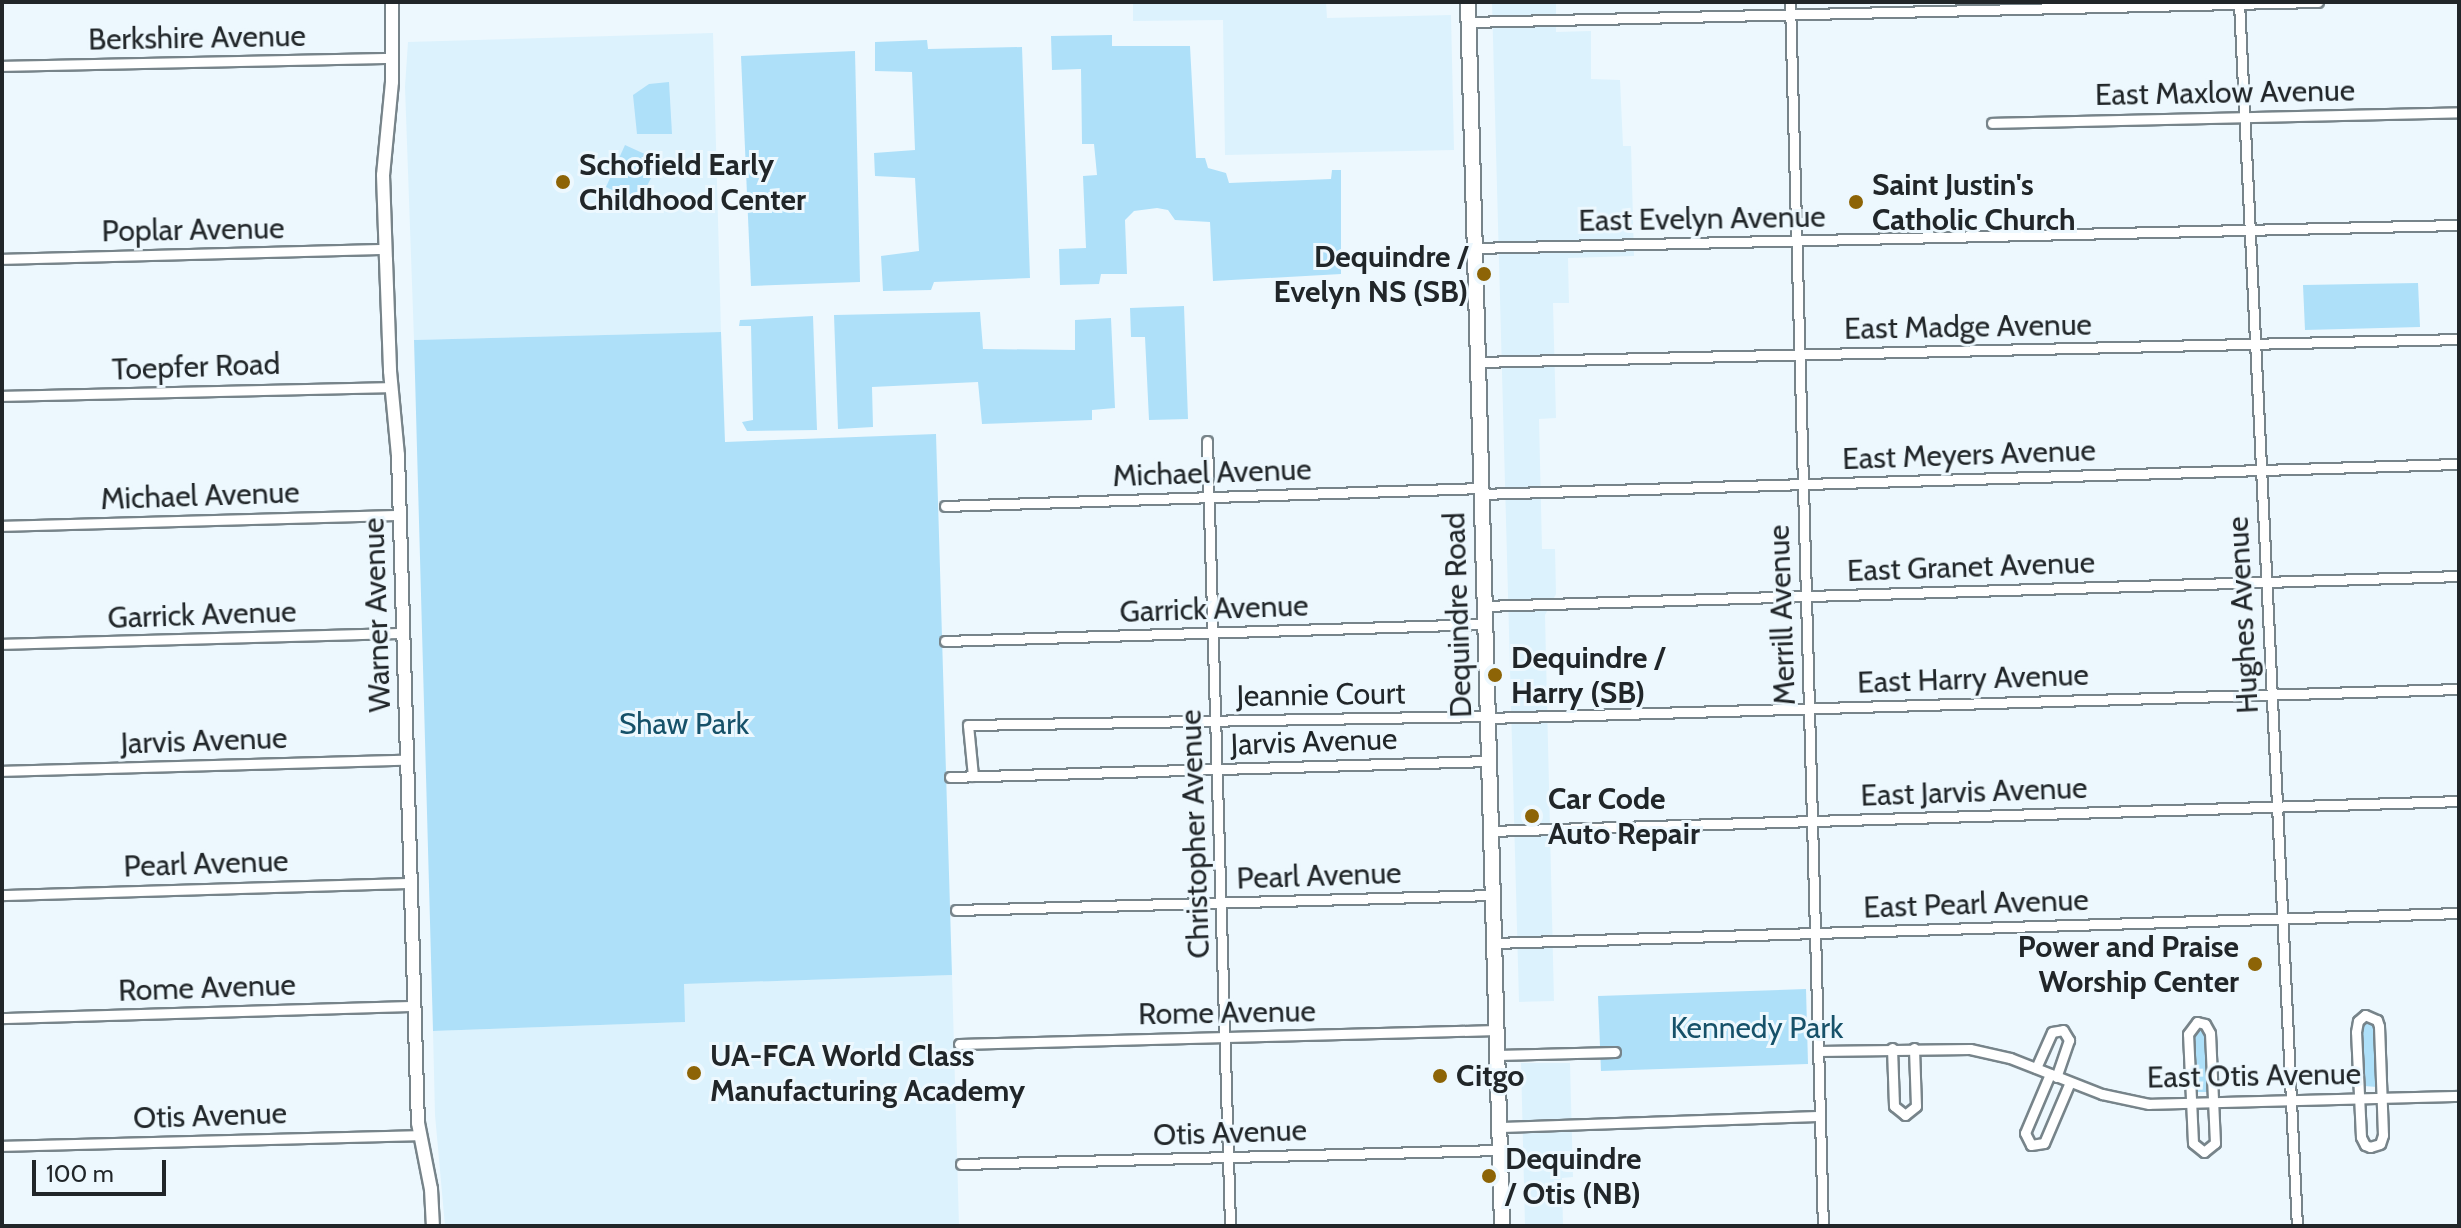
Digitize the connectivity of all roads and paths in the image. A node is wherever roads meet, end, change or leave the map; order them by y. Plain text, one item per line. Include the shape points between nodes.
1 (392, 2) edge
2 (1468, 2) edge
3 (1790, 2) edge
4 (2318, 2) edge
5 (2239, 3) edge
6 (1790, 14) junction
7 (1469, 22) junction
8 (392, 58) junction
9 (2, 66) edge
10 (2459, 112) edge
11 (2244, 117) junction
12 (1992, 123) dead end
13 (2459, 225) edge
14 (2249, 230) junction
15 (1795, 241) junction
16 (1474, 248) junction
17 (385, 249) junction
18 (2, 259) edge
19 (2459, 339) edge
20 (2254, 344) junction
21 (1798, 355) junction
22 (1478, 362) junction
23 (391, 387) junction
24 (2, 396) edge
25 (1207, 441) dead end
26 (2459, 464) edge
27 (2260, 470) junction
28 (1802, 485) junction
29 (1481, 491) junction
30 (1209, 497) junction
31 (945, 506) dead end
32 (400, 515) junction
33 (2, 526) edge
34 (2459, 576) edge
35 (2265, 582) junction
36 (1805, 597) junction
37 (1484, 606) junction
38 (1485, 624) junction
39 (403, 633) junction
40 (1213, 633) junction
41 (945, 641) dead end
42 (2, 644) edge
43 (2459, 689) edge
44 (2271, 694) junction
45 (1808, 709) junction
46 (1488, 717) junction
47 (1216, 721) junction
48 (407, 760) junction
49 (1489, 761) junction
50 (1218, 769) junction
51 (2, 771) edge
52 (973, 776) junction
53 (950, 777) dead end
54 (2459, 801) edge
55 (2276, 807) junction
56 (1812, 822) junction
57 (1490, 831) junction
58 (411, 883) junction
59 (2, 895) edge
60 (1493, 895) junction
61 (1221, 903) junction
62 (956, 910) dead end
63 (2459, 913) edge
64 (2282, 918) junction
65 (1815, 933) junction
66 (1494, 943) junction
67 (414, 1006) junction
68 (2, 1018) edge
69 (1496, 1030) junction
70 (1224, 1037) junction
71 (959, 1044) dead end
72 (1892, 1048) junction
73 (1914, 1048) junction
74 (1818, 1051) junction
75 (1615, 1052) dead end
76 (1497, 1055) junction
77 (2036, 1068) junction
78 (2053, 1075) junction
79 (2070, 1082) junction
80 (2459, 1096) edge
81 (2382, 1098) junction
82 (2360, 1099) junction
83 (2291, 1101) junction
84 (2213, 1104) junction
85 (2191, 1105) junction
86 (1820, 1116) junction
87 (1499, 1127) junction
88 (420, 1135) junction
89 (2, 1146) edge
90 (1500, 1150) junction
91 (1228, 1157) junction
92 (961, 1164) dead end
93 (433, 1226) edge
94 (1230, 1226) edge
95 (1502, 1226) edge
96 (1823, 1226) edge
97 (2297, 1226) edge

1 - 8 street, Warner Avenue
2 - 7 main road, Dequindre Road
3 - 6 street, Merrill Avenue
4 - 5 street
5 - 6 street
5 - 11 street, Hughes Avenue
6 - 7 street
6 - 15 street, Merrill Avenue
7 - 16 main road, Dequindre Road
8 - 9 street, Berkshire Avenue
8 - 17 street, Warner Avenue via 383,175
10 - 11 street, East Maxlow Avenue
11 - 12 street, East Maxlow Avenue
11 - 14 street, Hughes Avenue
13 - 14 street, East Evelyn Avenue
14 - 15 street, East Evelyn Avenue
14 - 20 street, Hughes Avenue
15 - 16 street, East Evelyn Avenue
15 - 21 street, Merrill Avenue
16 - 22 main road, Dequindre Road
17 - 18 street, Poplar Avenue
17 - 23 street, Warner Avenue
19 - 20 street, East Madge Avenue
20 - 21 street, East Madge Avenue
20 - 27 street, Hughes Avenue
21 - 22 street, East Madge Avenue
21 - 28 street, Merrill Avenue
22 - 29 main road, Dequindre Road
23 - 24 street, Toepfer Road
23 - 32 street, Warner Avenue
25 - 30 street, Christopher Avenue
26 - 27 street, East Meyers Avenue
27 - 28 street, East Meyers Avenue
27 - 35 street, Hughes Avenue
28 - 29 street, East Meyers Avenue
28 - 36 street, Merrill Avenue
29 - 30 street, Michael Avenue
29 - 37 main road, Dequindre Road
30 - 31 street, Michael Avenue
30 - 40 street, Christopher Avenue
32 - 33 street, Michael Avenue
32 - 39 street, Warner Avenue
34 - 35 street, East Granet Avenue
35 - 36 street, East Granet Avenue
35 - 44 street, Hughes Avenue
36 - 37 street, East Granet Avenue
36 - 45 street, Merrill Avenue
37 - 38 main road, Dequindre Road
38 - 40 street, Garrick Avenue
38 - 46 main road, Dequindre Road
39 - 42 street, Garrick Avenue
39 - 48 street, Warner Avenue
40 - 41 street, Garrick Avenue
40 - 47 street, Christopher Avenue
43 - 44 street, East Harry Avenue
44 - 45 street, East Harry Avenue
44 - 55 street, Hughes Avenue
45 - 46 street, East Harry Avenue
45 - 56 street, Merrill Avenue
46 - 47 street, Jeannie Court
46 - 49 main road, Dequindre Road
47 - 50 street, Christopher Avenue
47 - 52 street, Jeannie Court via 968,725
48 - 51 street, Jarvis Avenue
48 - 58 street, Warner Avenue
49 - 50 street, Jarvis Avenue
49 - 57 main road, Dequindre Road
50 - 52 street, Jarvis Avenue
50 - 61 street, Christopher Avenue
52 - 53 street, Jarvis Avenue
54 - 55 street, East Jarvis Avenue
55 - 56 street, East Jarvis Avenue
55 - 64 street, Hughes Avenue
56 - 57 street, East Jarvis Avenue
56 - 65 street, Merrill Avenue
57 - 60 main road, Dequindre Road
58 - 59 street, Pearl Avenue
58 - 67 street, Warner Avenue
60 - 61 street, Pearl Avenue
60 - 66 main road, Dequindre Road
61 - 62 street, Pearl Avenue
61 - 70 street, Christopher Avenue
63 - 64 street, East Pearl Avenue
64 - 65 street, East Pearl Avenue
64 - 83 street, Hughes Avenue
65 - 66 street, East Pearl Avenue
65 - 74 street, Merrill Avenue
66 - 69 main road, Dequindre Road
67 - 68 street, Rome Avenue
67 - 88 street, Warner Avenue
69 - 70 street, Rome Avenue
69 - 76 main road, Dequindre Road
70 - 71 street, Rome Avenue
70 - 91 street, Christopher Avenue
72 - 73 street, East Otis Avenue
72 - 73 street via 1894,1106 1905,1115 1916,1106
72 - 74 street, East Otis Avenue
73 - 77 street, East Otis Avenue via 1970,1049
74 - 86 street, Merrill Avenue
75 - 76 street
76 - 87 main road, Dequindre Road
77 - 78 street, East Otis Avenue
77 - 78 street via 2052,1032 2063,1030 2069,1040
78 - 79 street, East Otis Avenue
78 - 79 street via 2025,1133 2031,1145 2044,1143
79 - 85 street, East Otis Avenue via 2127,1100
80 - 81 street, East Otis Avenue
81 - 82 street, East Otis Avenue
81 - 82 street via 2382,1140 2370,1147 2362,1141
81 - 82 street via 2379,1026 2365,1015 2356,1026
82 - 83 street, East Otis Avenue
83 - 84 street, East Otis Avenue
83 - 97 street, Hughes Avenue
84 - 85 street, East Otis Avenue
84 - 85 street via 2215,1143 2204,1152 2193,1143
84 - 85 street via 2210,1033 2197,1022 2188,1034
86 - 87 street
86 - 96 street, Merrill Avenue
87 - 90 main road, Dequindre Road
88 - 89 street, Otis Avenue
88 - 93 street, Warner Avenue
90 - 91 street, Otis Avenue
90 - 95 main road, Dequindre Road
91 - 92 street, Otis Avenue
91 - 94 street, Christopher Avenue

